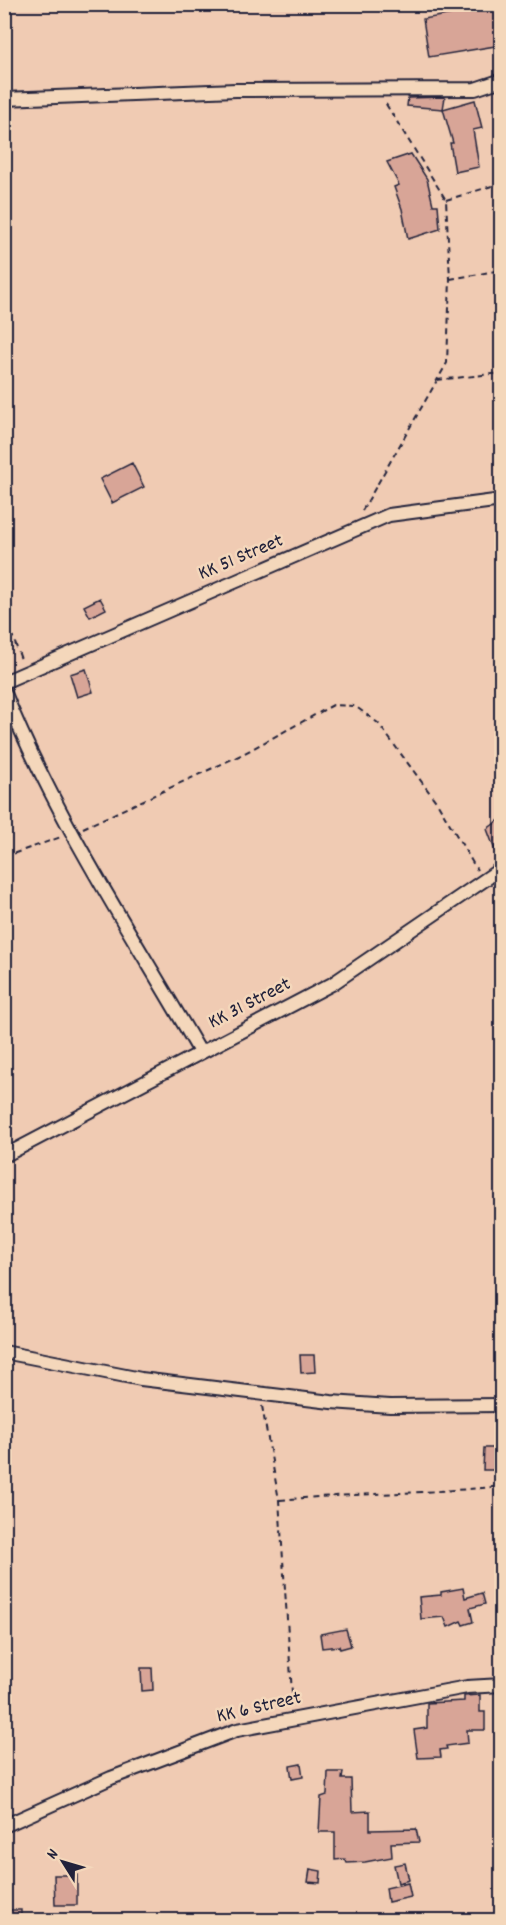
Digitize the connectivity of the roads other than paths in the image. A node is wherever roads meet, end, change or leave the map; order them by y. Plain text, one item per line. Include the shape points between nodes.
1 (501, 80) edge
2 (4, 99) edge
3 (501, 500) edge
4 (4, 682) edge
5 (4, 691) edge
6 (501, 868) edge
7 (200, 1052) junction
8 (4, 1156) edge
9 (4, 1352) edge
10 (501, 1405) edge
11 (501, 1685) edge
12 (4, 1826) edge

1 - 2 street via 475,89 224,90
3 - 4 street, KK 51 Street via 389,515
5 - 7 street via 23,737 73,833
6 - 7 street, KK 31 Street via 332,984
7 - 8 street, KK 31 Street
9 - 10 street via 141,1379 260,1394 390,1406
11 - 12 street, KK 6 Street via 467,1687 237,1730 111,1778

